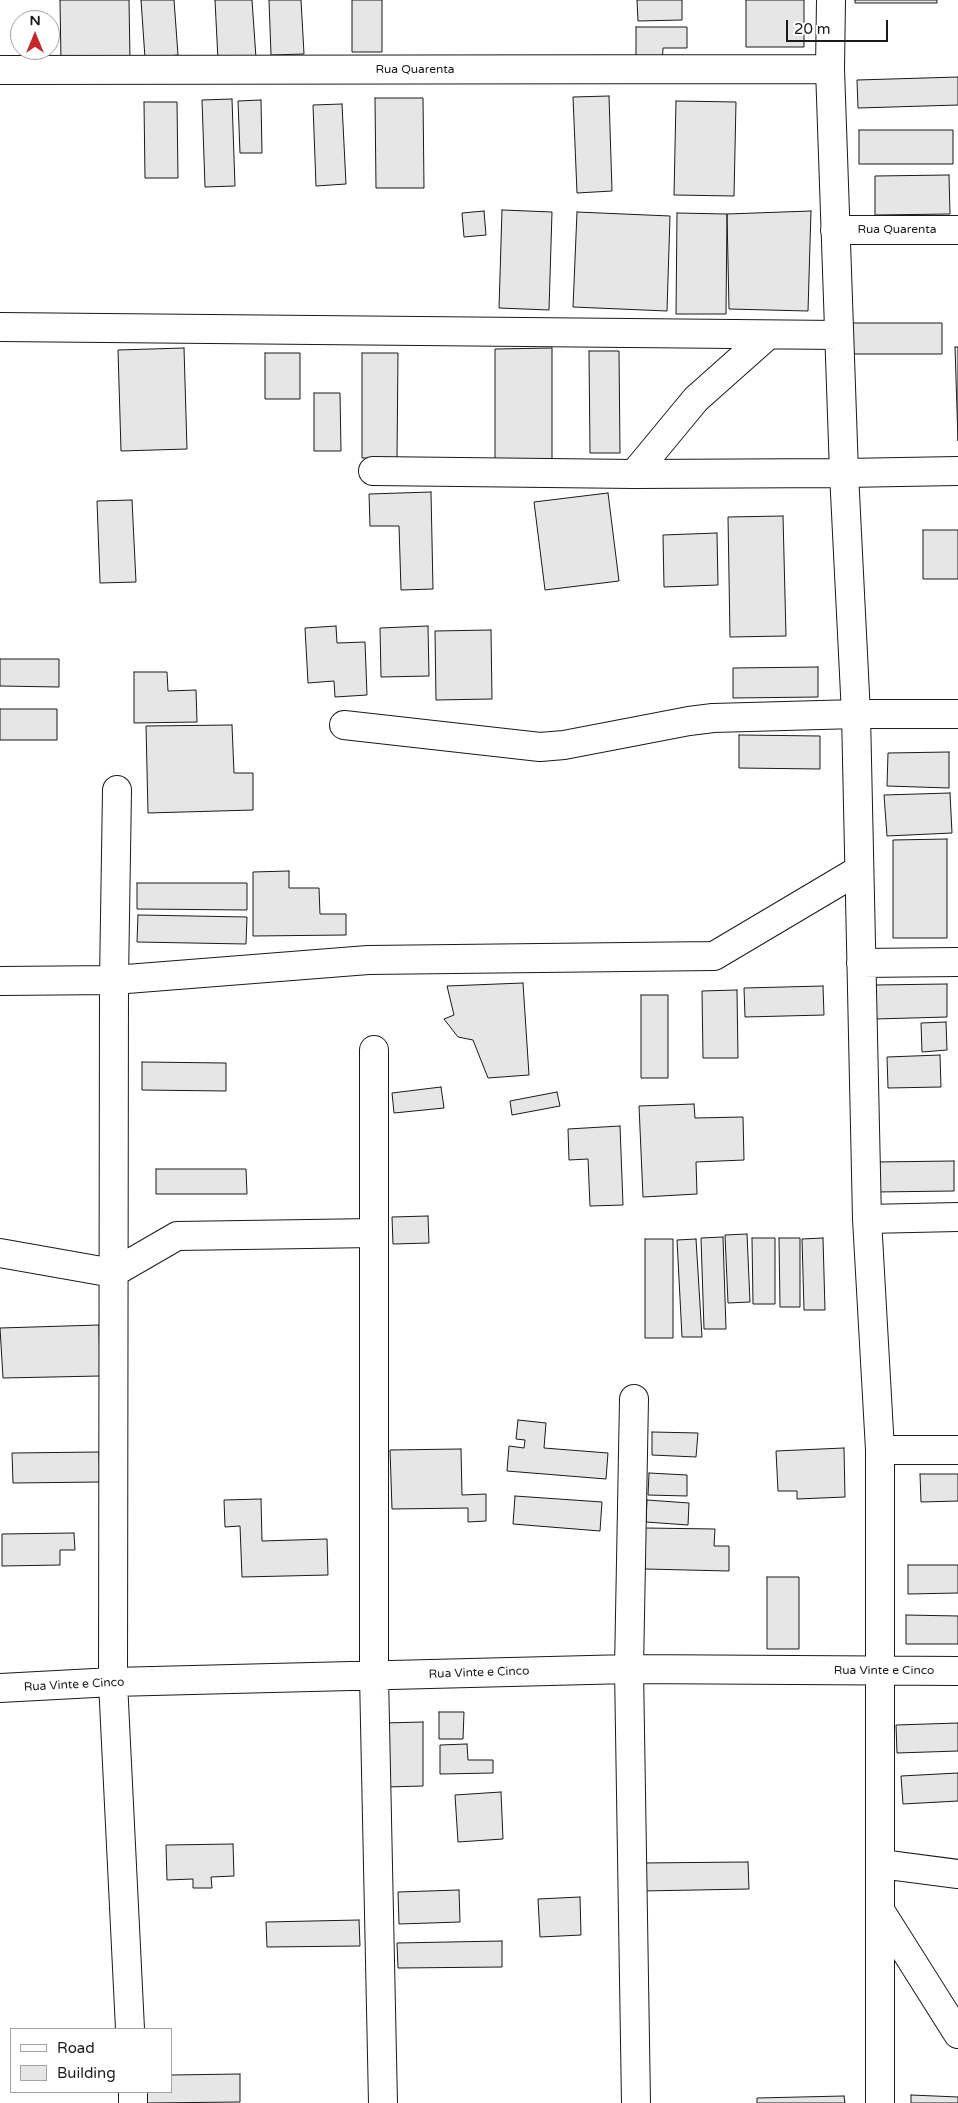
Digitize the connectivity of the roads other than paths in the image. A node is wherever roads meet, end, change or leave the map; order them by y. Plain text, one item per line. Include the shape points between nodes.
1 (831, 0) edge
2 (0, 70) edge
3 (830, 70) junction
4 (835, 230) junction
5 (958, 230) edge
6 (0, 327) edge
7 (768, 335) junction
8 (839, 335) junction
9 (958, 470) edge
10 (373, 471) dead end
11 (634, 474) junction
12 (844, 474) junction
13 (856, 714) junction
14 (958, 714) edge
15 (344, 725) dead end
16 (117, 790) dead end
17 (859, 870) junction
18 (958, 962) edge
19 (861, 963) junction
20 (0, 980) edge
21 (114, 980) junction
22 (374, 1050) dead end
23 (958, 1217) edge
24 (867, 1219) junction
25 (374, 1233) junction
26 (0, 1253) edge
27 (113, 1273) junction
28 (634, 1400) dead end
29 (880, 1450) junction
30 (958, 1450) edge
31 (629, 1669) junction
32 (882, 1671) junction
33 (958, 1671) edge
34 (374, 1676) junction
35 (113, 1682) junction
36 (0, 1688) edge
37 (881, 1864) junction
38 (958, 1874) edge
39 (881, 1912) junction
40 (130, 2028) edge
41 (958, 2034) edge
42 (383, 2103) edge
43 (636, 2103) edge
44 (880, 2103) edge

1 - 3 street
2 - 3 street, Rua Quarenta
3 - 4 street
4 - 5 street, Rua Quarenta
4 - 8 street
6 - 7 street
7 - 8 street
7 - 11 street via 696,399
8 - 12 street
9 - 12 street
10 - 11 street
11 - 12 street
12 - 13 street
13 - 14 street
13 - 15 street via 713,718 540,747
13 - 17 street
16 - 21 street
17 - 19 street
17 - 21 street via 714,956 368,960
18 - 19 street
19 - 24 street
20 - 21 street
21 - 27 street
22 - 25 street
23 - 24 street
24 - 29 street
25 - 27 street via 177,1236
25 - 34 street
26 - 27 street
27 - 35 street
28 - 31 street
29 - 30 street
29 - 32 street
31 - 32 street, Rua Vinte e Cinco
31 - 34 street, Rua Vinte e Cinco
31 - 43 street
32 - 33 street, Rua Vinte e Cinco
32 - 37 street
34 - 35 street, Rua Vinte e Cinco
34 - 42 street
35 - 36 street, Rua Vinte e Cinco
35 - 40 street
37 - 38 street
37 - 39 street
39 - 41 street
39 - 44 street

